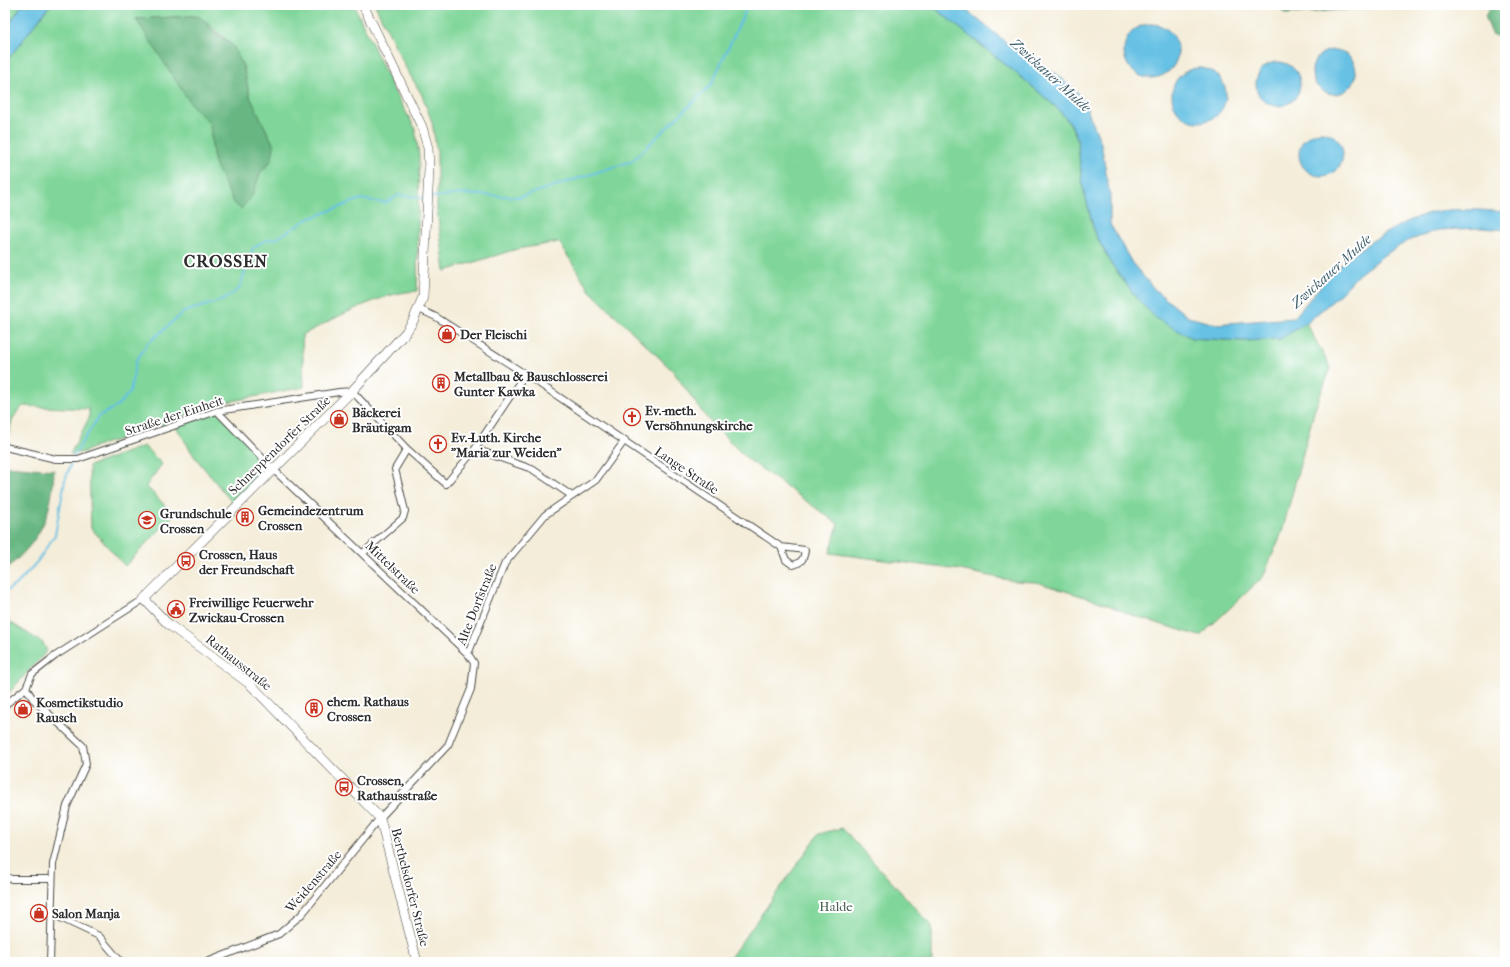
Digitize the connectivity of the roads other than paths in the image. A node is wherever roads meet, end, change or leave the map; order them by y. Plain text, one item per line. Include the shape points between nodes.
1 (363, 5) edge
2 (419, 309) junction
3 (525, 374) junction
4 (352, 391) junction
5 (217, 410) junction
6 (625, 440) junction
7 (5, 447) edge
8 (408, 449) junction
9 (475, 449) junction
10 (273, 469) junction
11 (572, 496) junction
12 (781, 547) dead end
13 (363, 553) junction
14 (144, 599) junction
15 (468, 654) junction
16 (26, 688) junction
17 (5, 705) edge
18 (380, 818) junction
19 (5, 876) edge
20 (52, 879) junction
21 (52, 914) junction
22 (221, 959) edge
23 (50, 962) edge
24 (121, 962) edge
25 (207, 962) edge
26 (417, 962) edge

1 - 2 street, Schneppendorfer Straße via 422,127 428,148 422,297
2 - 3 street, Lange Straße via 436,317
2 - 4 street, Schneppendorfer Straße via 406,332
3 - 6 street, Lange Straße
3 - 9 street
4 - 5 street, Straße der Einheit
4 - 8 street
4 - 10 street, Schneppendorfer Straße
5 - 7 street, Straße der Einheit via 78,459 56,459
5 - 10 street, Mittelstraße
6 - 11 street, Alte Dorfstraße via 596,480
6 - 12 street, Lange Straße
8 - 9 street via 446,484
8 - 13 street via 396,466 395,472 405,511 403,518
9 - 11 street via 532,469
10 - 13 street, Mittelstraße
10 - 14 street, Schneppendorfer Straße
11 - 15 street, Alte Dorfstraße via 545,515 505,563
13 - 15 street, Mittelstraße
14 - 16 street, Schneppendorfer Straße via 55,656 32,674
14 - 18 street, Rathausstraße via 168,624 250,684
15 - 18 street, Alte Dorfstraße via 474,663 471,689 448,745
16 - 17 street
16 - 20 street via 33,699 83,746 86,764 67,806
18 - 22 street, Weidenstraße via 302,914 279,934
18 - 26 street, Berthelsdorfer Straße
19 - 20 street via 11,879
20 - 21 street
21 - 23 street
21 - 24 street via 99,936
22 - 25 street, Weidenstraße

